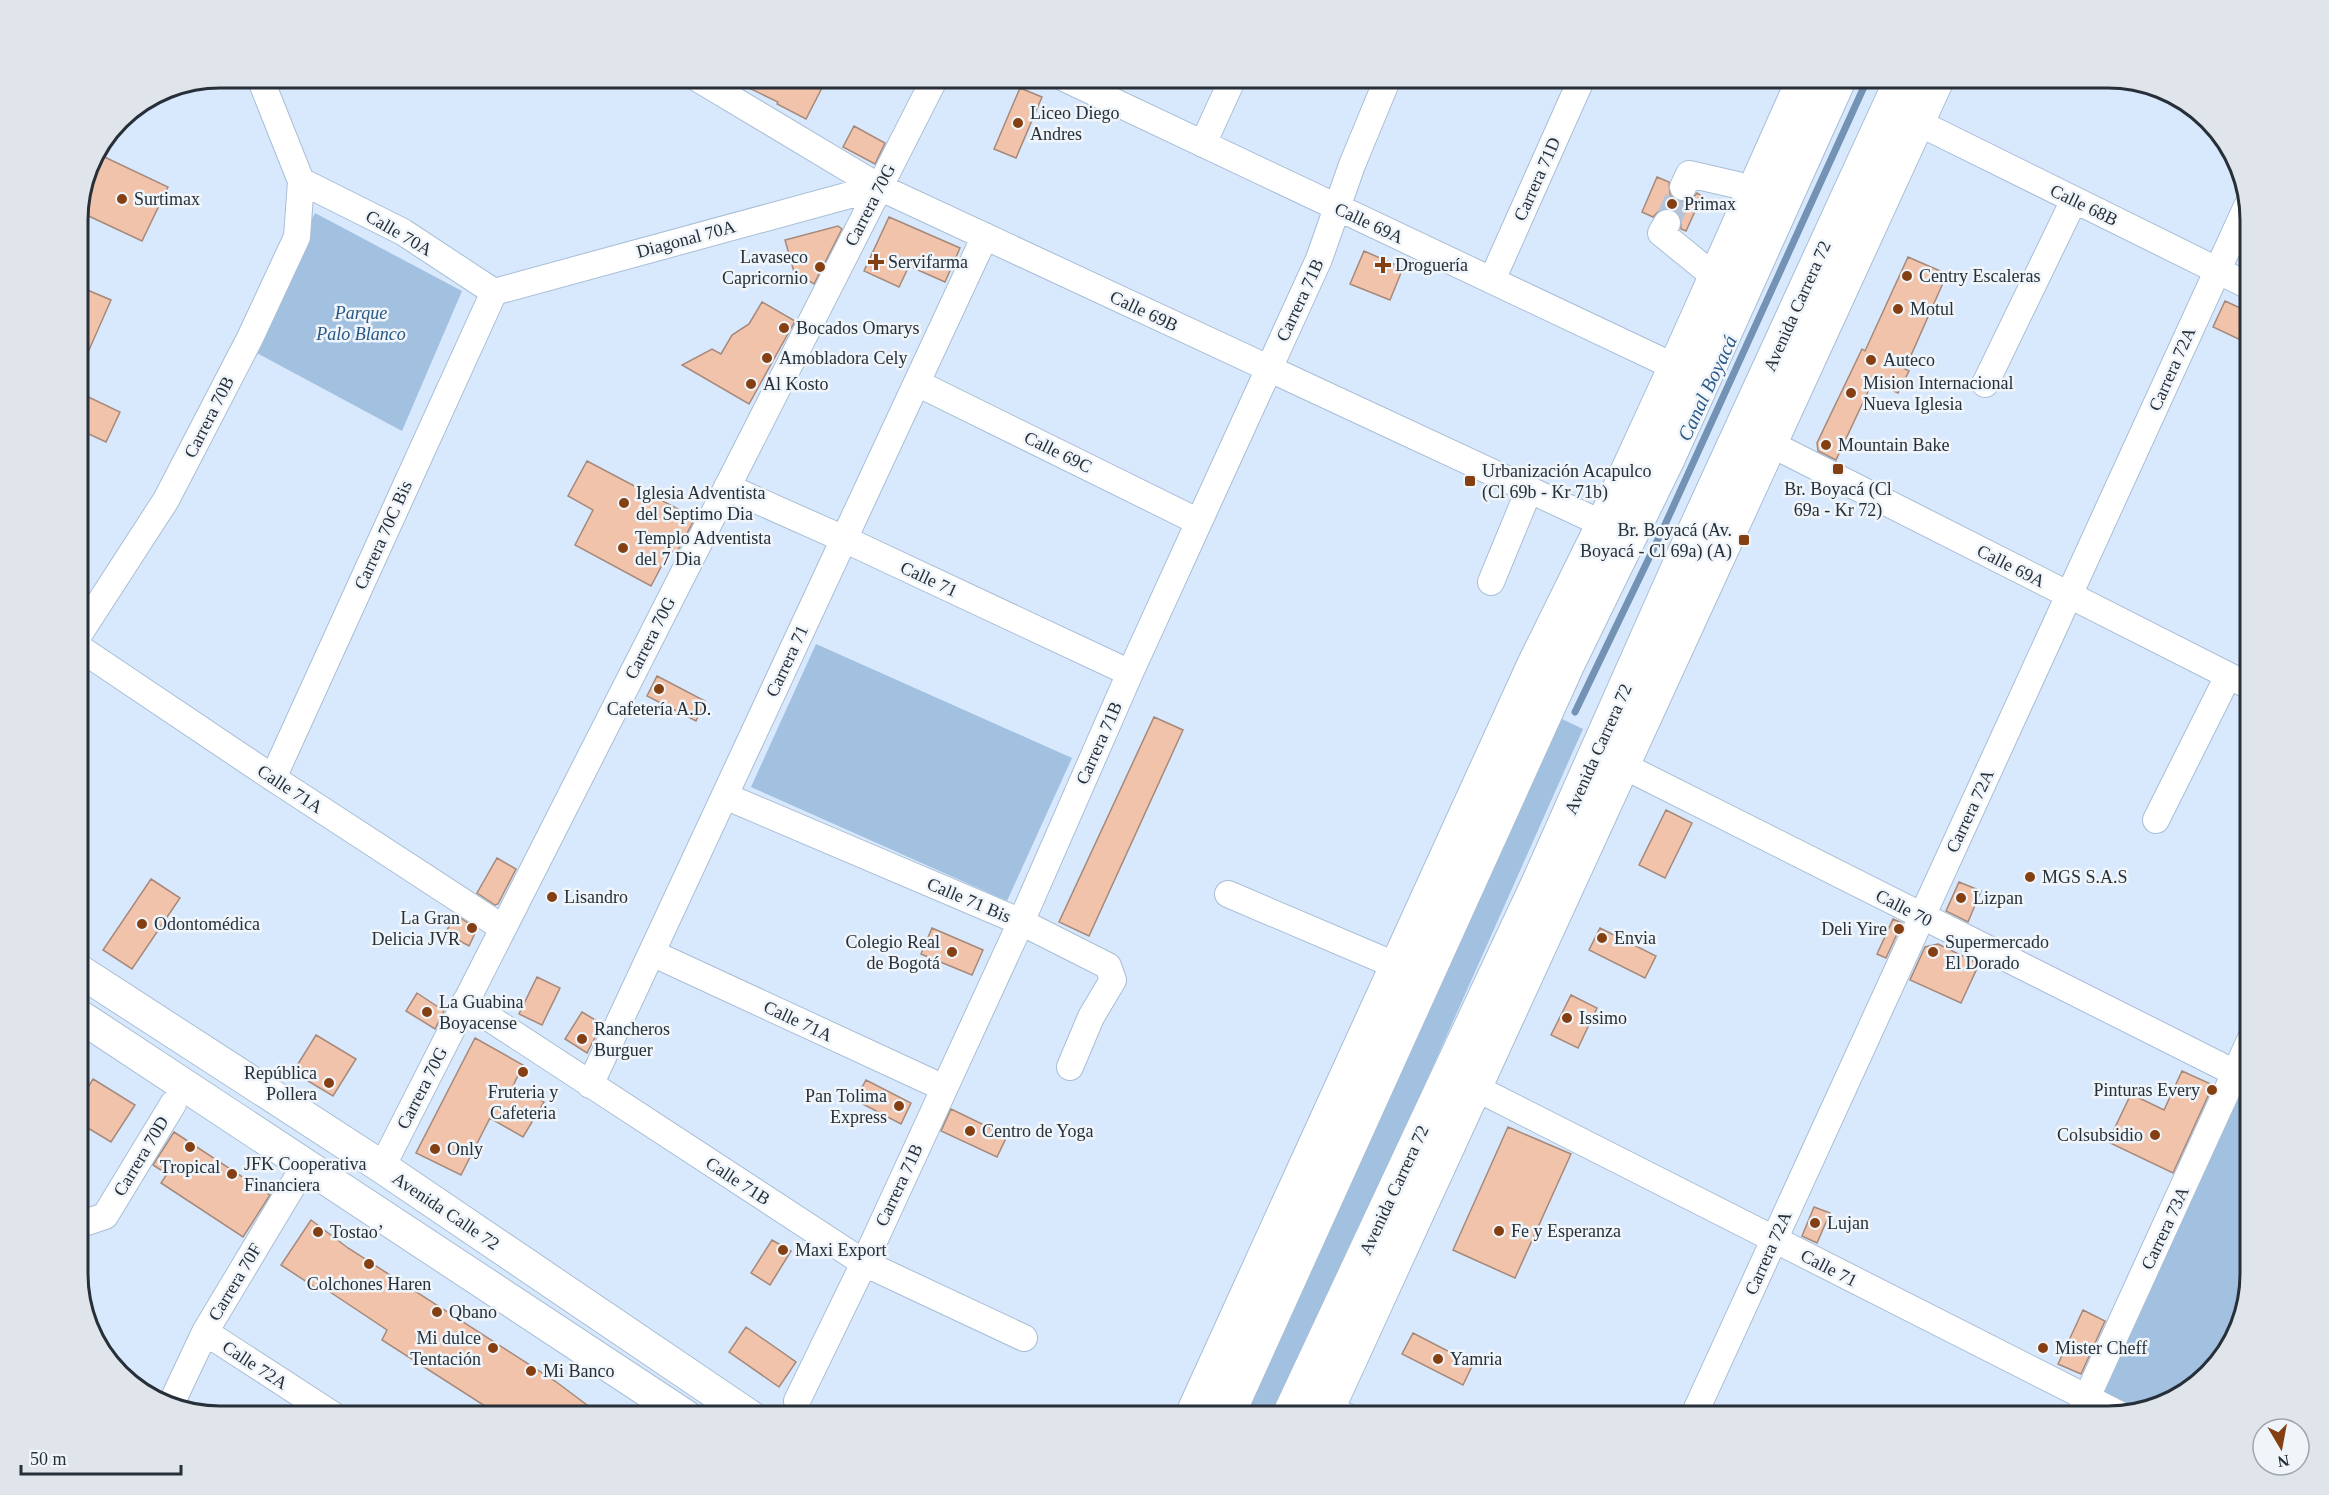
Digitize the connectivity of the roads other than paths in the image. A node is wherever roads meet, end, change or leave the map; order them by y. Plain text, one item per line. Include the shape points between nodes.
1 (1228, 88) edge
2 (1384, 88) edge
3 (1577, 88) edge
4 (1799, 88) edge
5 (1835, 88) edge
6 (1897, 88) edge
7 (1933, 88) edge
8 (264, 89) edge
9 (715, 89) edge
10 (930, 89) edge
11 (1086, 89) edge
12 (1917, 122) junction
13 (1203, 144) junction
14 (301, 182) junction
15 (879, 187) junction
16 (1683, 188) tunnel mouth
17 (1753, 192) junction
18 (2074, 200) junction
19 (1338, 208) junction
20 (2241, 219) edge
21 (1666, 223) dead end
22 (985, 236) junction
23 (2216, 270) junction
24 (1715, 277) junction
25 (1492, 280) junction
26 (2241, 282) edge
27 (494, 292) junction
28 (1675, 367) junction
29 (1269, 369) junction
30 (917, 383) junction
31 (1985, 384) dead end
32 (1771, 444) junction
33 (727, 487) junction
34 (1528, 490) junction
35 (1199, 522) junction
36 (1603, 524) junction
37 (1691, 538) junction
38 (844, 539) junction
39 (1491, 582) dead end
40 (1604, 591) junction
41 (2069, 595) junction
42 (89, 619) edge
43 (1687, 627) junction
44 (89, 654) edge
45 (1130, 673) junction
46 (2228, 676) junction
47 (2241, 682) edge
48 (1622, 765) junction
49 (273, 778) junction
50 (725, 796) junction
51 (2156, 820) dead end
52 (1228, 894) dead end
53 (1921, 917) junction
54 (1021, 922) junction
55 (503, 928) junction
56 (652, 953) junction
57 (1397, 966) junction
58 (89, 977) edge
59 (465, 1002) junction
60 (89, 1022) edge
61 (1401, 1036) junction
62 (1070, 1066) dead end
63 (2241, 1076) edge
64 (2241, 1081) edge
65 (590, 1085) junction
66 (944, 1088) junction
67 (1476, 1088) junction
68 (173, 1104) dead end
69 (1333, 1107) junction
70 (1418, 1140) junction
71 (305, 1165) junction
72 (382, 1167) junction
73 (1415, 1219) junction
74 (89, 1221) edge
75 (1774, 1240) junction
76 (864, 1263) junction
77 (1387, 1281) junction
78 (1334, 1318) junction
79 (205, 1332) junction
80 (1024, 1338) dead end
81 (1219, 1355) junction
82 (174, 1398) edge
83 (797, 1401) dead end
84 (319, 1406) edge
85 (670, 1406) edge
86 (735, 1406) edge
87 (1196, 1406) edge
88 (1217, 1406) edge
89 (1232, 1406) edge
90 (1293, 1406) edge
91 (1336, 1406) edge
92 (1699, 1406) edge
93 (2078, 1406) edge
94 (2083, 1406) edge

1 - 13 street
2 - 19 street, Carrera 71B
3 - 25 street, Carrera 71D
4 - 17 highway
5 - 40 highway via 1669,457
6 - 37 highway, Avenida Carrera 72
7 - 12 highway, Avenida Carrera 72
8 - 14 street
9 - 15 street, Calle 69B
10 - 15 street, Carrera 70G
11 - 13 street, Calle 69A
12 - 18 street, Calle 68B
12 - 32 highway, Avenida Carrera 72
13 - 19 street, Calle 69A
14 - 27 street, Calle 70A via 403,232
14 - 42 street, Carrera 70B via 297,237 250,338 166,500
15 - 22 street, Calle 69B
15 - 27 street, Diagonal 70A
15 - 33 street, Carrera 70G
16 - 17 street via 1689,174
17 - 24 highway
18 - 23 street, Calle 68B
18 - 31 street
19 - 25 street, Calle 69A
19 - 29 street, Carrera 71B via 1320,260
20 - 23 street, Carrera 72A
21 - 24 street via 1661,233
22 - 29 street, Calle 69B
22 - 30 street, Carrera 71
23 - 26 street, Calle 68B
23 - 41 street, Carrera 72A
24 - 28 highway
25 - 28 street, Calle 69A
27 - 49 street, Carrera 70C Bis
28 - 36 highway
29 - 34 street, Calle 69B
29 - 35 street, Carrera 71B
30 - 35 street, Calle 69C
30 - 38 street, Carrera 71
32 - 41 street, Calle 69A
32 - 43 highway, Avenida Carrera 72
33 - 38 street, Calle 71
33 - 55 street, Carrera 70G
34 - 36 street, Calle 69B
34 - 39 street
35 - 45 street, Carrera 71B
36 - 40 highway
36 - 57 highway via 1534,664
37 - 43 highway
37 - 70 highway, Avenida Carrera 72 via 1538,883
38 - 45 street, Calle 71
38 - 50 street, Carrera 71
40 - 61 highway
41 - 46 street, Calle 69A
41 - 53 street, Carrera 72A
43 - 48 highway, Avenida Carrera 72
44 - 49 street, Calle 71A
45 - 54 street, Carrera 71B
46 - 47 street, Calle 69A
46 - 51 street
48 - 53 street, Calle 70
48 - 67 highway, Avenida Carrera 72
49 - 55 street, Calle 71A
50 - 54 street, Calle 71 Bis
50 - 56 street, Carrera 71
52 - 57 street
53 - 63 street, Calle 70
53 - 75 street, Carrera 72A
54 - 62 street, Calle 71 Bis via 1108,966 1113,980 1091,1017
54 - 66 street, Carrera 71B
55 - 59 street, Carrera 70G
56 - 65 street, Carrera 71
56 - 66 street, Calle 71A
57 - 69 highway
58 - 72 main road, Avenida Calle 72
59 - 65 street, Calle 71B
59 - 72 street, Carrera 70G
60 - 71 main road
61 - 69 highway
61 - 89 highway
64 - 94 street, Carrera 73A
65 - 76 street, Calle 71B
66 - 76 street, Carrera 71B
67 - 73 highway, Avenida Carrera 72
67 - 75 street, Calle 71
68 - 74 street, Carrera 70D via 105,1216
69 - 81 highway
70 - 73 highway
70 - 78 highway, Avenida Carrera 72
71 - 79 street, Carrera 70F
71 - 85 main road
72 - 86 main road, Avenida Calle 72
73 - 77 highway, Avenida Carrera 72
75 - 92 street, Carrera 72A
75 - 93 street, Calle 71
76 - 80 street, Calle 71B
76 - 83 street, Carrera 71B
77 - 78 highway
77 - 91 highway, Avenida Carrera 72
78 - 90 highway, Avenida Carrera 72
79 - 82 street, Carrera 70F
79 - 84 street, Calle 72A
81 - 87 highway
81 - 88 highway

